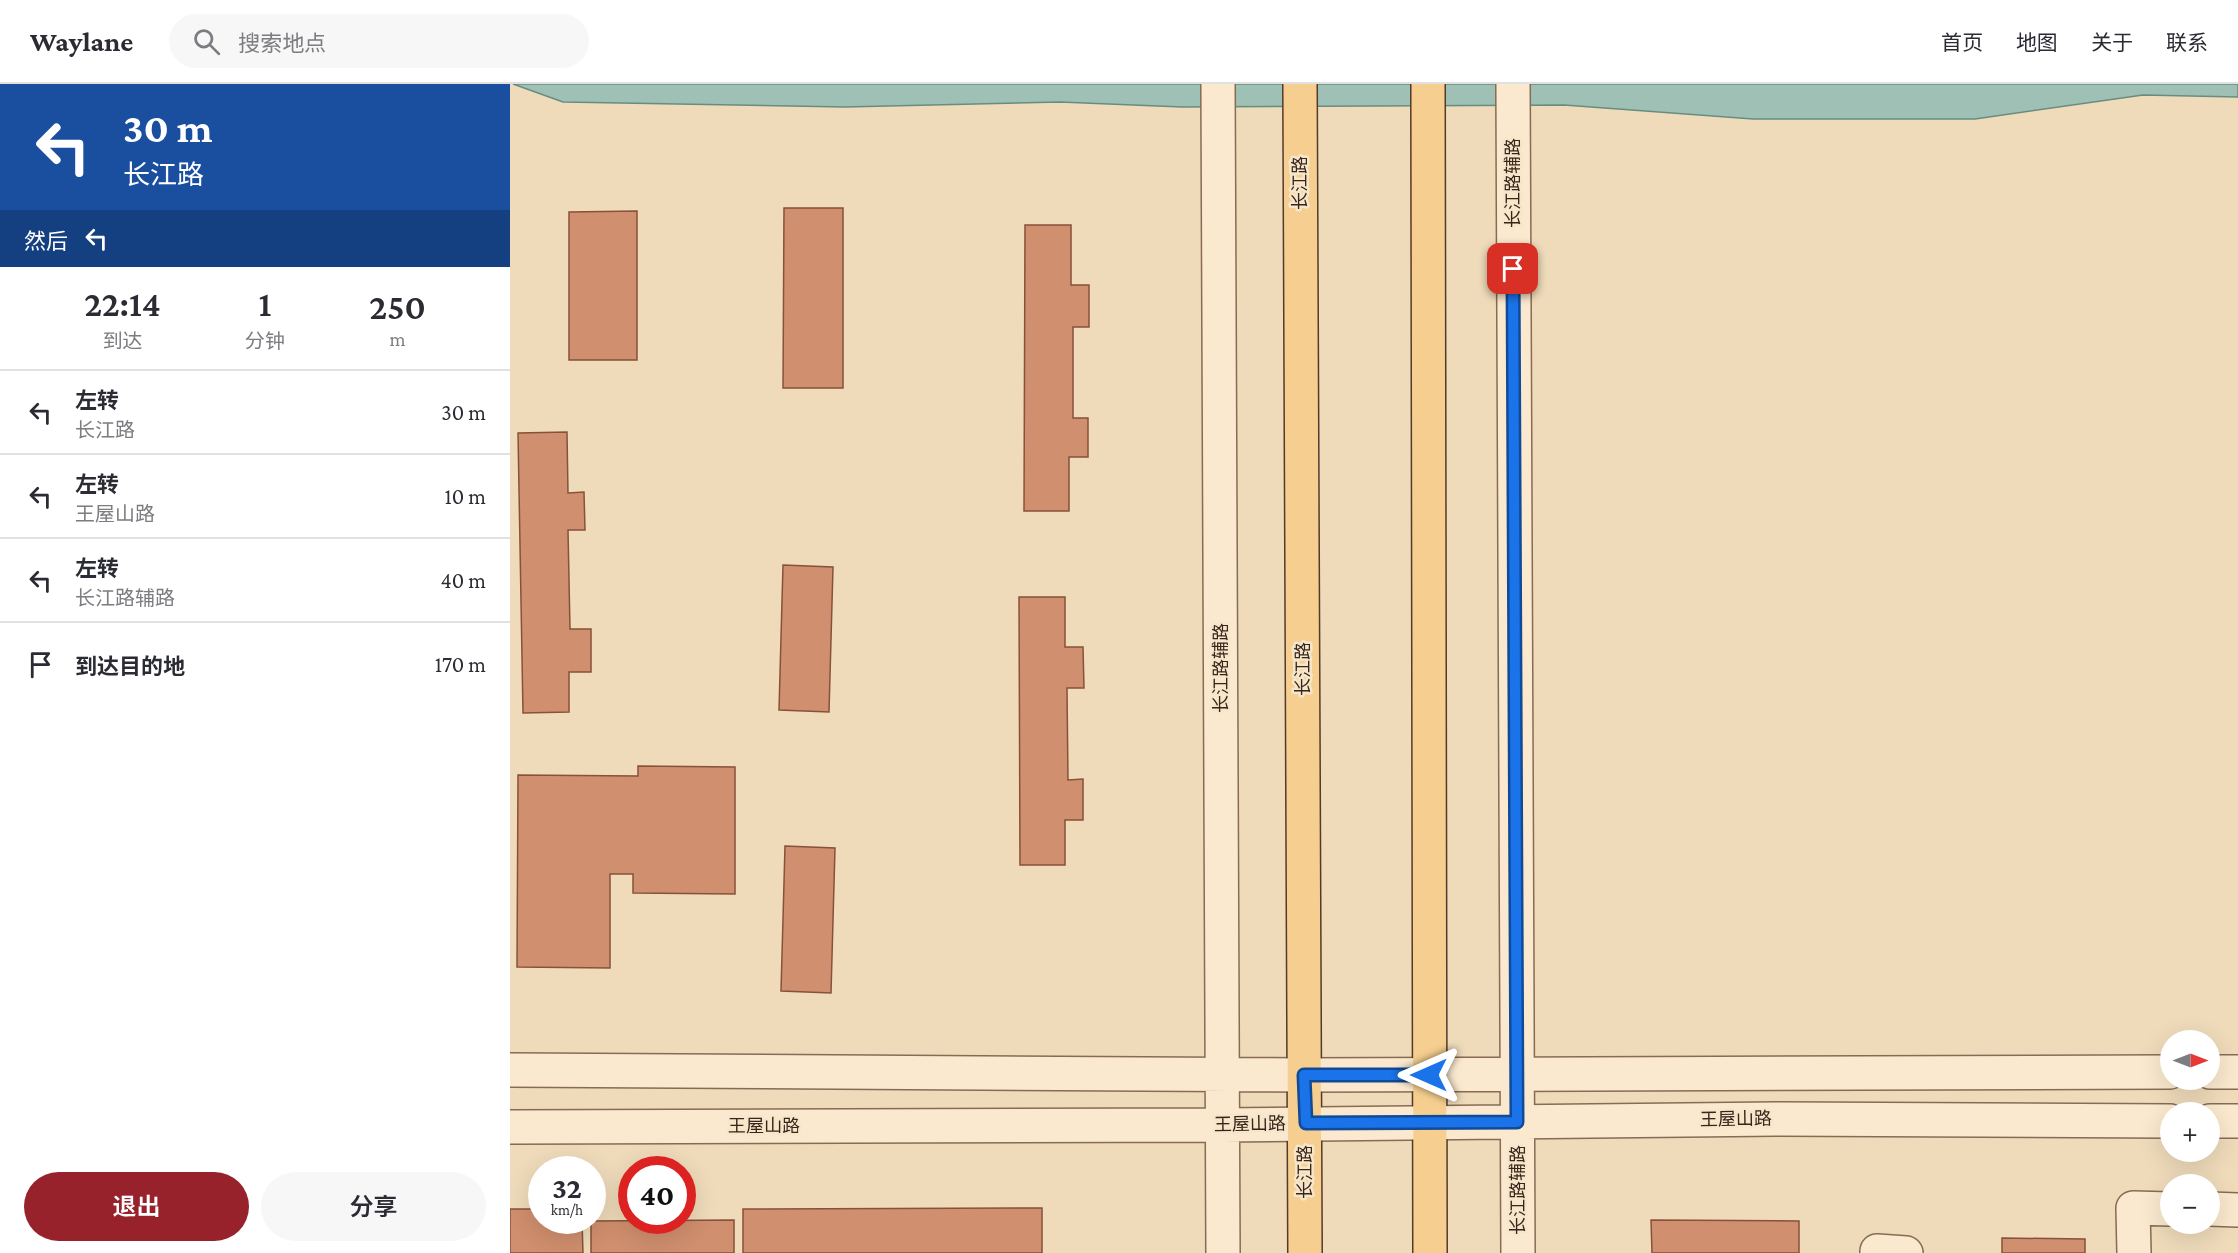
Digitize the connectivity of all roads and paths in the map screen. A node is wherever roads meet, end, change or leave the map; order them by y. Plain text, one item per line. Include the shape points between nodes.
1 (1218, 84) edge
2 (1300, 84) edge
3 (1428, 84) edge
4 (1513, 84) edge
5 (510, 1070) edge
6 (2160, 1072) edge
7 (2220, 1072) edge
8 (2238, 1072) edge
9 (1223, 1074) junction
10 (1517, 1074) junction
11 (1304, 1075) junction
12 (1429, 1075) junction
13 (2160, 1120) edge
14 (2220, 1121) edge
15 (2238, 1121) edge
16 (1517, 1122) junction
17 (1306, 1123) junction
18 (1430, 1123) junction
19 (1223, 1125) junction
20 (510, 1127) edge
21 (2160, 1209) edge
22 (2220, 1209) edge
23 (2238, 1210) edge
24 (1223, 1253) edge
25 (1305, 1253) edge
26 (1430, 1253) edge
27 (1518, 1253) edge
28 (1876, 1253) edge
29 (1906, 1253) edge
30 (2134, 1253) edge

1 - 9 street, 长江路辅路
2 - 11 main road, 长江路
3 - 12 main road
4 - 10 street, 长江路辅路
5 - 9 street
6 - 10 street
7 - 8 street
9 - 11 street
9 - 19 street, 长江路辅路
10 - 12 street
10 - 16 street, 长江路辅路
11 - 12 street
11 - 17 main road, 长江路
12 - 18 main road
13 - 16 street, 王屋山路
14 - 15 street
16 - 18 street, 王屋山路
16 - 27 street, 长江路辅路
17 - 18 street, 王屋山路
17 - 19 street, 王屋山路
17 - 25 main road, 长江路
18 - 26 main road
19 - 20 street, 王屋山路
19 - 24 street, 长江路辅路
21 - 30 street via 2133,1208
22 - 23 street
28 - 29 street

